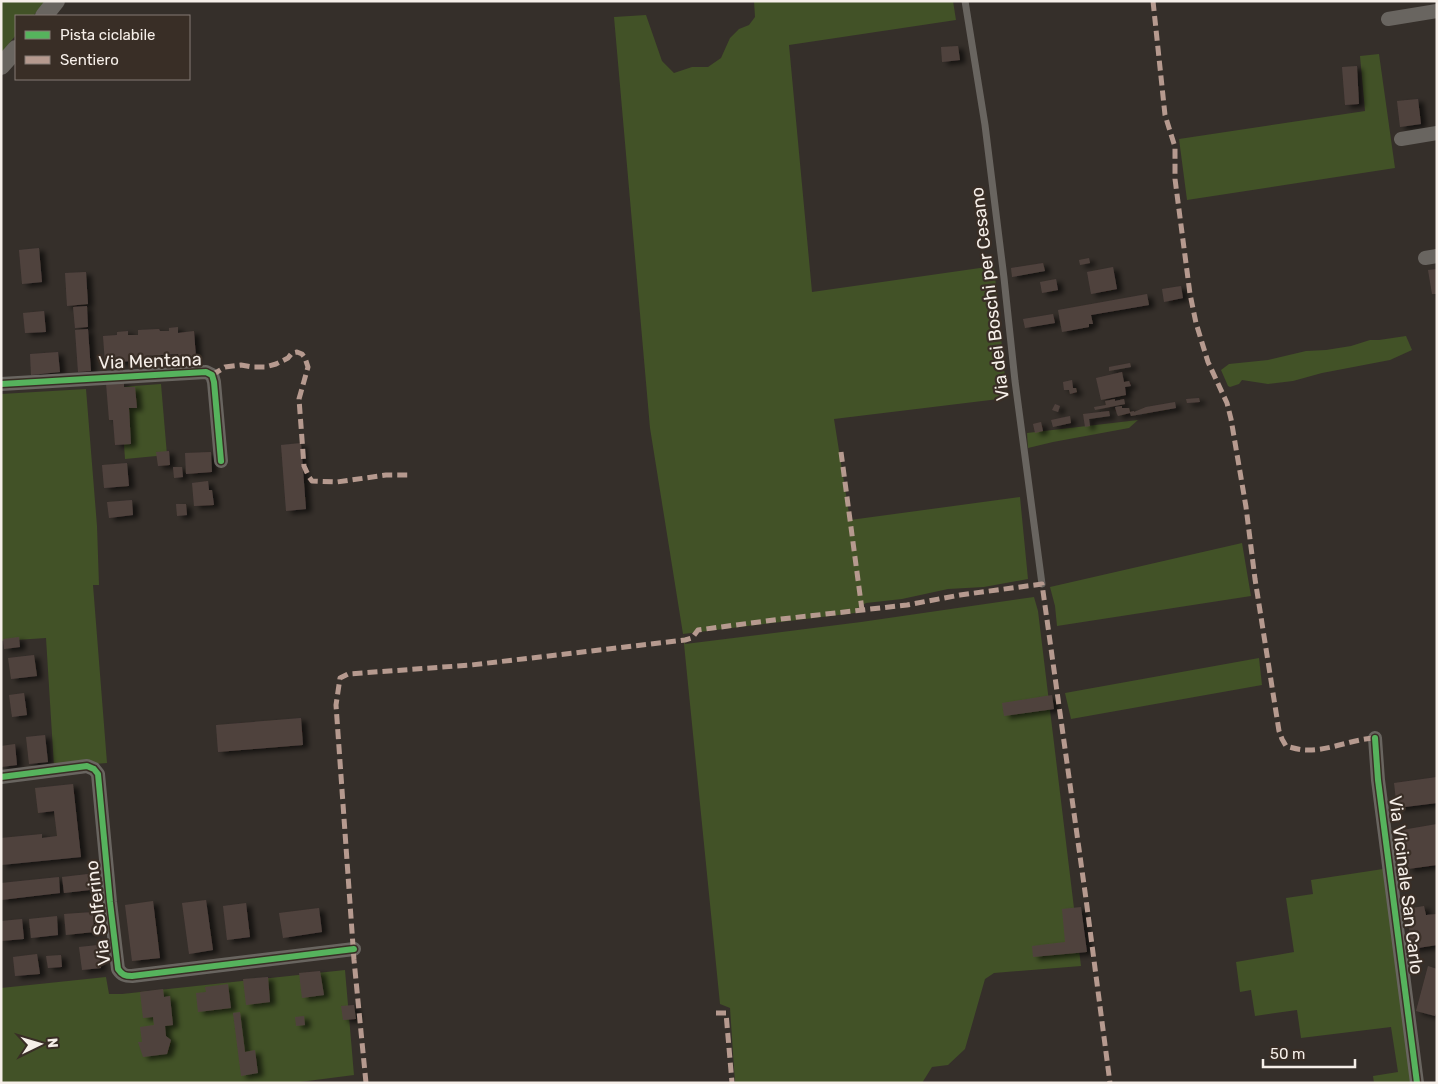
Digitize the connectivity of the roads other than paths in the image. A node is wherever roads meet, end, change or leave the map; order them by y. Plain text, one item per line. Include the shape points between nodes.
1 (56, 1) edge
2 (965, 1) edge
3 (1437, 11) edge
4 (45, 15) edge
5 (1388, 19) dead end
6 (15, 50) edge
7 (1, 66) edge
8 (1437, 134) edge
9 (1401, 139) dead end
10 (1, 384) edge
11 (221, 461) dead end
12 (1042, 584) dead end
13 (1374, 738) dead end
14 (1, 777) edge
15 (354, 949) dead end
16 (1417, 1083) edge

1 - 4 street
2 - 12 lane, Via dei Boschi per Cesano via 986,125
3 - 5 street
6 - 7 street
8 - 9 street
10 - 11 street, Via Mentana via 212,374
13 - 16 street, Via Vicinale San Carlo
14 - 15 street, Via Solferino via 87,766 98,774 110,902 121,974 126,976

